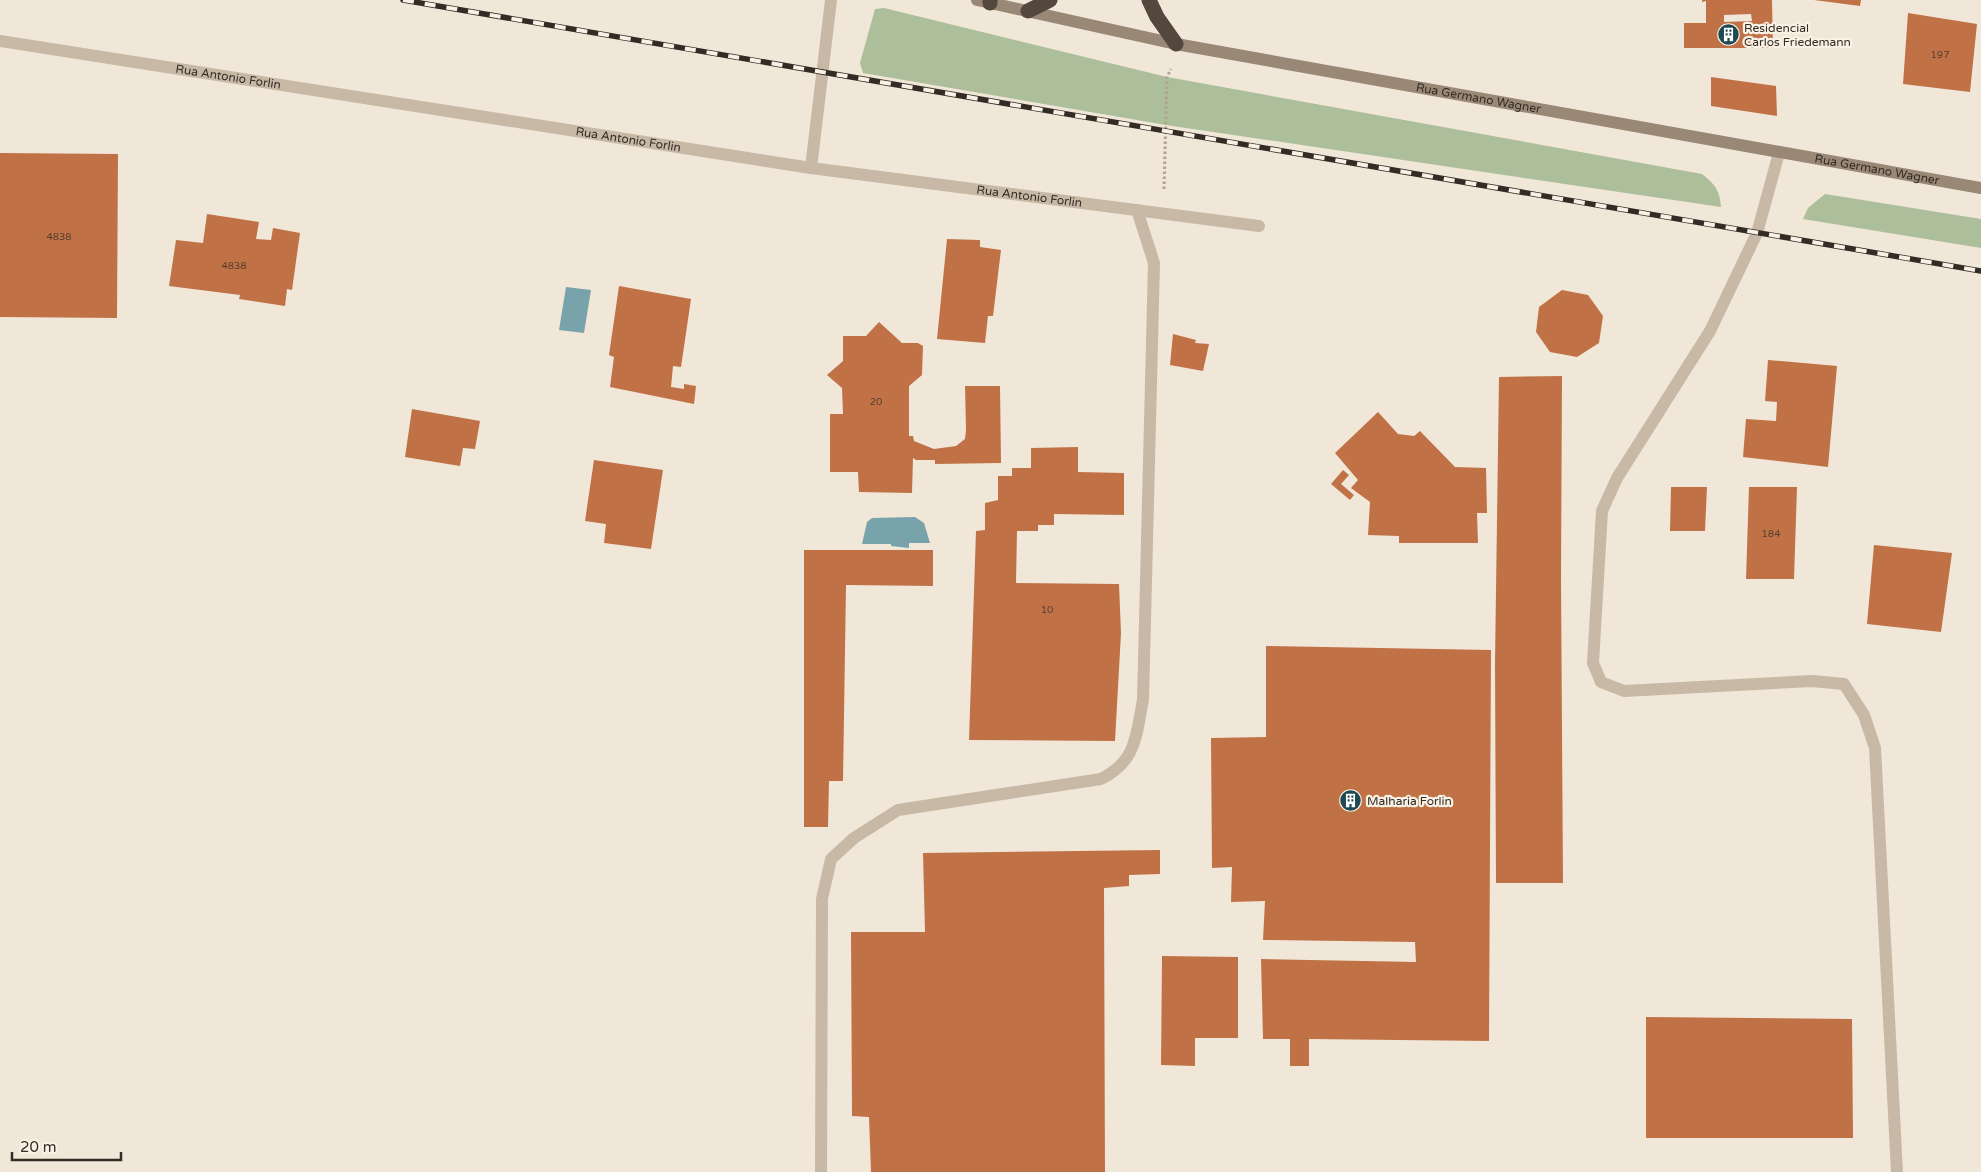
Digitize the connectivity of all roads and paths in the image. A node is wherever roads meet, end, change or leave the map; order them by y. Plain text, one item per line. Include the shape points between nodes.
1 (831, 0) edge
2 (1050, 0) edge
3 (1149, 0) edge
4 (986, 1) edge
5 (1028, 11) junction
6 (0, 41) edge
7 (1179, 45) junction
8 (1779, 153) junction
9 (811, 168) junction
10 (1981, 188) edge
11 (1137, 210) junction
12 (1163, 213) junction
13 (1259, 226) dead end
14 (821, 1172) edge
15 (1897, 1172) edge

1 - 9 street
2 - 5 highway
3 - 7 highway via 1157,17
4 - 5 street, Rua Germano Wagner
5 - 7 street, Rua Germano Wagner
6 - 9 street, Rua Antonio Forlin
7 - 8 street, Rua Germano Wagner
7 - 12 path via 1167,77
8 - 10 street, Rua Germano Wagner
8 - 15 street via 1757,233 1710,331 1617,478 1602,511 1593,662 1601,682 1624,691 1812,681 1844,684 1864,716 1875,748
9 - 11 street, Rua Antonio Forlin
11 - 12 street, Rua Antonio Forlin
11 - 14 street via 1154,263 1143,700 1132,750 1115,772 1100,779 898,810 854,838 831,859 822,899
12 - 13 street, Rua Antonio Forlin

